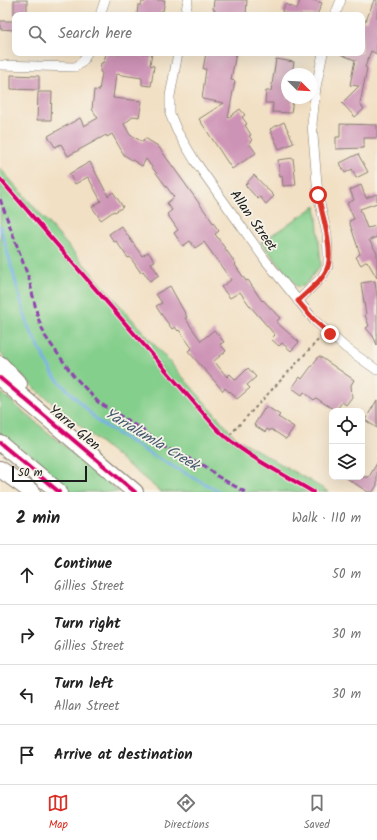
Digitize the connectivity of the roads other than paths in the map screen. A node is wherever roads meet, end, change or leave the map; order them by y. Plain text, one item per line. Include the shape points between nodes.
1 (104, 0) edge
2 (188, 0) edge
3 (341, 0) edge
4 (101, 12) edge
5 (186, 12) edge
6 (336, 12) edge
7 (86, 56) edge
8 (177, 56) edge
9 (322, 56) edge
10 (0, 65) edge
11 (298, 301) junction
12 (0, 364) edge
13 (377, 370) edge
14 (0, 378) edge
15 (64, 432) junction
16 (0, 443) edge
17 (0, 469) edge
18 (32, 492) edge
19 (59, 492) edge
20 (135, 492) edge

1 - 4 street
2 - 5 street
3 - 6 street
7 - 10 street via 75,66
8 - 11 street, Allan Street via 170,96 170,114 177,131 253,243
9 - 11 street via 312,124 318,195 327,234 328,266 322,277
11 - 13 street, Allan Street via 314,320 346,348
12 - 15 highway
14 - 15 highway, Yarra Glen
15 - 20 highway, Yarra Glen
16 - 19 highway
17 - 18 highway

